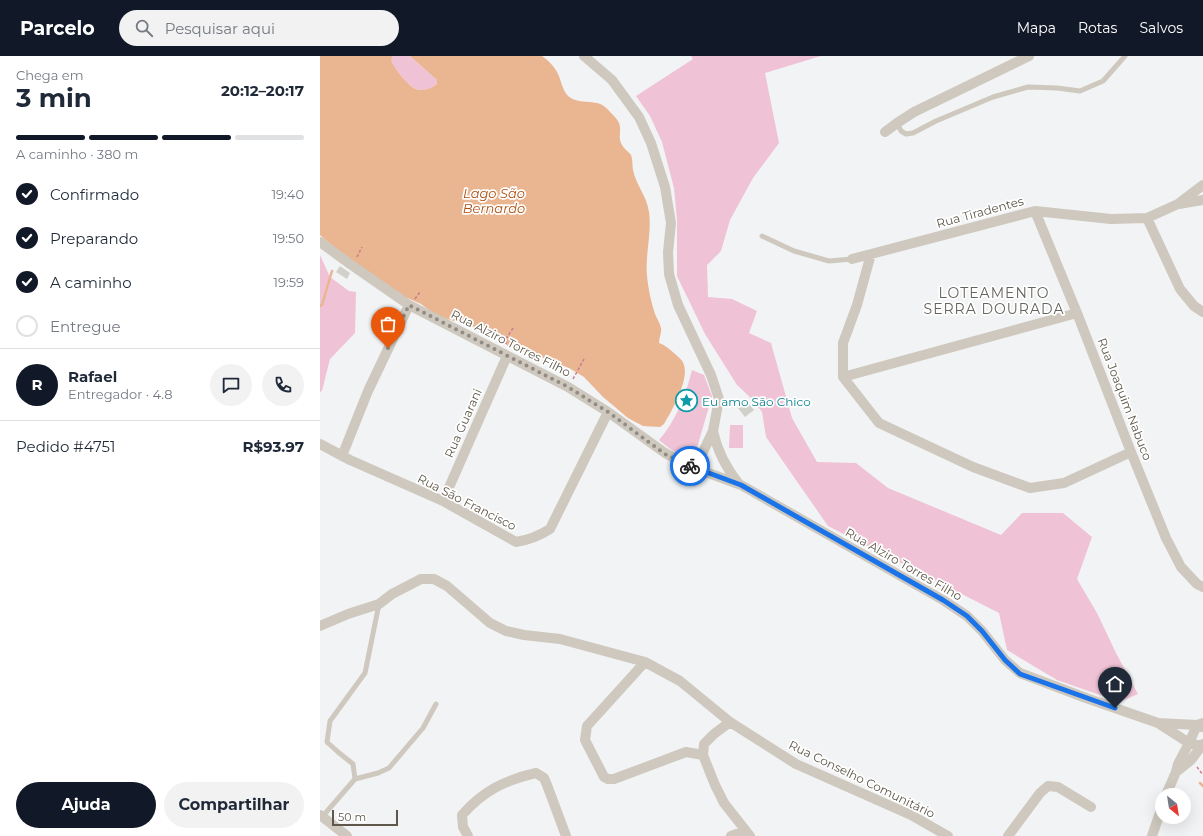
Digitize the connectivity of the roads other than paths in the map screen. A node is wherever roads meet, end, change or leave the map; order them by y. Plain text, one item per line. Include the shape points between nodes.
1 (584, 56) edge
2 (1030, 56) edge
3 (1125, 56) edge
4 (897, 122) junction
5 (885, 132) dead end
6 (1203, 185) edge
7 (1203, 200) edge
8 (1178, 204) junction
9 (1035, 211) junction
10 (1147, 218) junction
11 (762, 236) dead end
12 (320, 242) edge
13 (870, 254) junction
14 (852, 259) joint
15 (409, 305) junction
16 (1203, 312) edge
17 (1078, 313) junction
18 (507, 356) junction
19 (843, 377) junction
20 (608, 412) junction
21 (713, 431) junction
22 (320, 444) edge
23 (1131, 452) junction
24 (342, 456) junction
25 (692, 467) junction
26 (741, 485) junction
27 (442, 501) junction
28 (1203, 587) edge
29 (378, 604) junction
30 (320, 626) edge
31 (645, 662) junction
32 (436, 704) dead end
33 (730, 722) junction
34 (1158, 723) junction
35 (1201, 725) edge
36 (1189, 743) junction
37 (1202, 745) edge
38 (703, 755) junction
39 (1176, 772) junction
40 (355, 778) junction
41 (1169, 788) edge
42 (1091, 807) dead end
43 (321, 816) edge
44 (1156, 824) edge
45 (748, 834) edge
46 (347, 836) edge
47 (468, 836) edge
48 (566, 836) edge
49 (731, 836) edge
50 (948, 836) edge
51 (1008, 836) edge
52 (1152, 836) edge

1 - 21 street via 612,80 627,99 651,143 665,187 671,223 669,274 678,305 711,375 719,399
2 - 4 street
3 - 4 lane via 1104,81 1080,91 1028,87 993,97 913,133 906,134 901,131
4 - 5 street
6 - 8 street, Rua Tiradentes
7 - 8 street
8 - 10 street, Rua Tiradentes
9 - 10 street, Rua Tiradentes via 1111,218
9 - 13 street, Rua Tiradentes
9 - 17 street, Rua Joaquim Nabuco
10 - 16 street via 1180,289 1194,306
11 - 14 lane via 794,251 829,261
12 - 15 street, Rua Alziro Torres Filho
13 - 14 street, Rua Tiradentes
13 - 19 street via 857,306 843,343
15 - 18 street, Rua Alziro Torres Filho
15 - 24 street via 368,391
17 - 19 street
17 - 23 street, Rua Joaquim Nabuco
18 - 20 street, Rua Alziro Torres Filho via 568,387
18 - 27 street, Rua Guarani
19 - 23 street via 879,422 973,467 1030,488 1064,483
20 - 25 street, Rua Alziro Torres Filho via 665,454
20 - 27 street, Rua São Francisco via 550,529 540,535 516,542
21 - 25 street
21 - 26 street via 716,444
22 - 24 street, Rua São Francisco
23 - 28 street, Rua Joaquim Nabuco via 1166,538 1181,567
24 - 27 street, Rua São Francisco
25 - 26 street, Rua Alziro Torres Filho
26 - 34 street, Rua Alziro Torres Filho via 967,616 1020,674
29 - 30 street, Rua Conselho Comunitário
29 - 31 street, Rua Conselho Comunitário via 421,579 434,578 490,623 506,631 560,639
29 - 40 lane via 365,673 330,721 327,742 353,764
31 - 33 street, Rua Conselho Comunitário via 680,681
31 - 38 street via 587,726 585,740 604,777 608,780 614,779 686,752
32 - 40 lane via 423,728 389,768
33 - 38 street via 704,744
33 - 50 street, Rua Conselho Comunitário via 796,764 911,814
34 - 35 street, Rua Alziro Torres Filho
34 - 36 street, Rua Alziro Torres Filho
35 - 36 street
36 - 37 street, Rua Alziro Torres Filho
36 - 39 street
37 - 39 street via 1191,760
38 - 45 street via 724,803
39 - 41 street
40 - 43 lane
42 - 51 street via 1058,787 1048,786
43 - 46 street
44 - 52 street
45 - 49 street
47 - 48 street via 462,815 468,808 498,785 536,774 544,778

